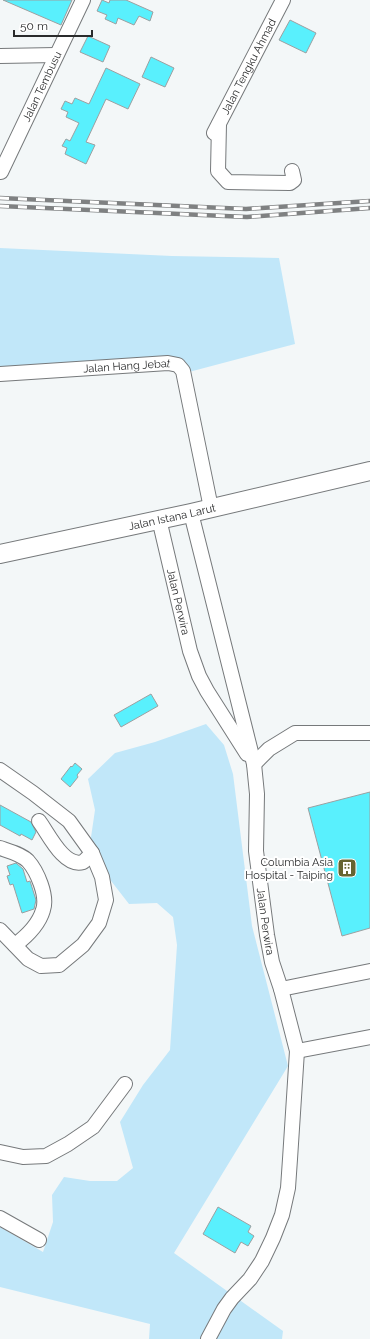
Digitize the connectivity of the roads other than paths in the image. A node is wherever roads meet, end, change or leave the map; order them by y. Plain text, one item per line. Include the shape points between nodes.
1 (83, 0) edge
2 (283, 0) edge
3 (56, 55) junction
4 (0, 56) edge
5 (292, 171) dead end
6 (1, 172) edge
7 (0, 374) edge
8 (370, 473) edge
9 (211, 508) junction
10 (191, 513) junction
11 (159, 519) junction
12 (0, 554) edge
13 (370, 732) edge
14 (254, 764) junction
15 (0, 770) edge
16 (39, 821) dead end
17 (0, 848) edge
18 (92, 853) junction
19 (0, 930) edge
20 (15, 945) junction
21 (370, 970) edge
22 (281, 989) junction
23 (370, 1037) edge
24 (297, 1051) junction
25 (125, 1084) dead end
26 (0, 1152) edge
27 (0, 1218) edge
28 (39, 1240) dead end
29 (208, 1339) edge

1 - 3 street, Jalan Tembusu
2 - 5 street, Jalan Tengku Ahmad via 217,129 218,171 228,182 290,183 294,180
3 - 4 street
3 - 6 street, Jalan Tembusu
7 - 9 street, Jalan Hang Jebat via 168,363 178,365 183,371
8 - 9 main road, Jalan Istana Larut
9 - 10 main road, Jalan Istana Larut
10 - 11 main road, Jalan Istana Larut
10 - 14 street, Jalan Perwira
11 - 12 main road, Jalan Istana Larut
11 - 14 street, Jalan Perwira via 190,651 199,676 206,691
13 - 14 street via 295,733 269,749
14 - 22 street, Jalan Perwira via 257,794 256,851 267,935
15 - 18 street via 69,821
16 - 18 street via 59,852 67,858 76,862 84,861
17 - 20 street via 27,860 37,874 43,892 44,909 35,925
18 - 20 street via 102,877 106,900 99,923 83,945 59,965 41,966 28,959
19 - 20 street
21 - 22 street
22 - 24 street, Jalan Perwira
23 - 24 street
24 - 29 street, Jalan Perwira via 288,1188 282,1215 262,1260 250,1279 224,1309
25 - 26 street via 93,1126 46,1156 23,1157
27 - 28 street

